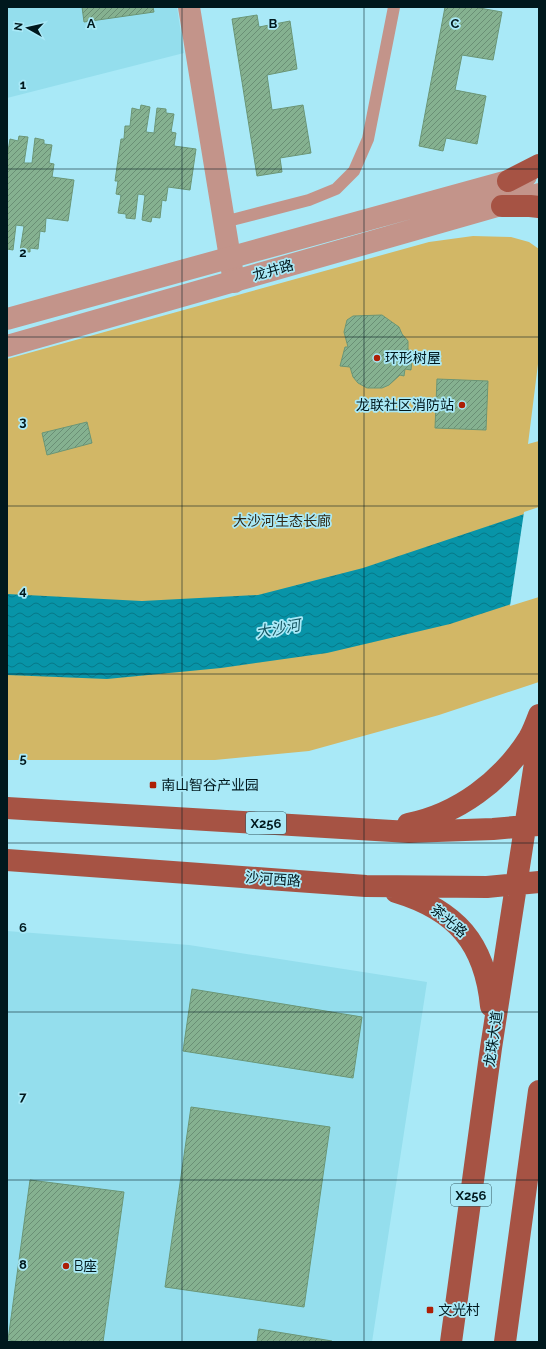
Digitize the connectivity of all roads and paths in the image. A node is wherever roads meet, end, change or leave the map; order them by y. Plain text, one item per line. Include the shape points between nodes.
1 (189, 7) edge
2 (394, 7) edge
3 (539, 165) edge
4 (539, 172) edge
5 (508, 181) junction
6 (539, 194) edge
7 (502, 206) junction
8 (539, 208) edge
9 (224, 222) junction
10 (230, 258) junction
11 (234, 282) junction
12 (7, 319) edge
13 (7, 346) edge
14 (539, 715) edge
15 (539, 736) edge
16 (7, 808) edge
17 (532, 825) edge
18 (379, 830) junction
19 (7, 860) edge
20 (539, 882) edge
21 (516, 884) junction
22 (366, 886) junction
23 (491, 1048) junction
24 (539, 1091) edge
25 (451, 1342) edge
26 (505, 1342) edge

1 - 9 street
2 - 9 lane via 368,139 354,171 336,189 309,200
3 - 5 main road
4 - 5 street, 龙井路
5 - 10 street, 龙井路
6 - 7 street, 龙井路
7 - 8 main road
7 - 11 street, 龙井路
9 - 10 street
10 - 11 street
10 - 12 street, 龙井路
11 - 13 street, 龙井路
14 - 18 main road via 529,737 511,762 487,786 442,814
15 - 17 main road, 龙珠大道
16 - 18 main road, X256
17 - 18 main road, X256 via 461,831
17 - 21 main road, 龙珠大道 / X256
19 - 22 main road, 沙河西路 / X256
20 - 21 main road, 沙河西路
21 - 22 main road, 沙河西路 via 469,887
21 - 23 main road, 龙珠大道 / X256
22 - 23 main road, 茶光路 / X256 via 397,892 423,902 446,915 470,938 488,982 492,1016
23 - 25 main road, 龙珠大道 / X256
24 - 26 main road

